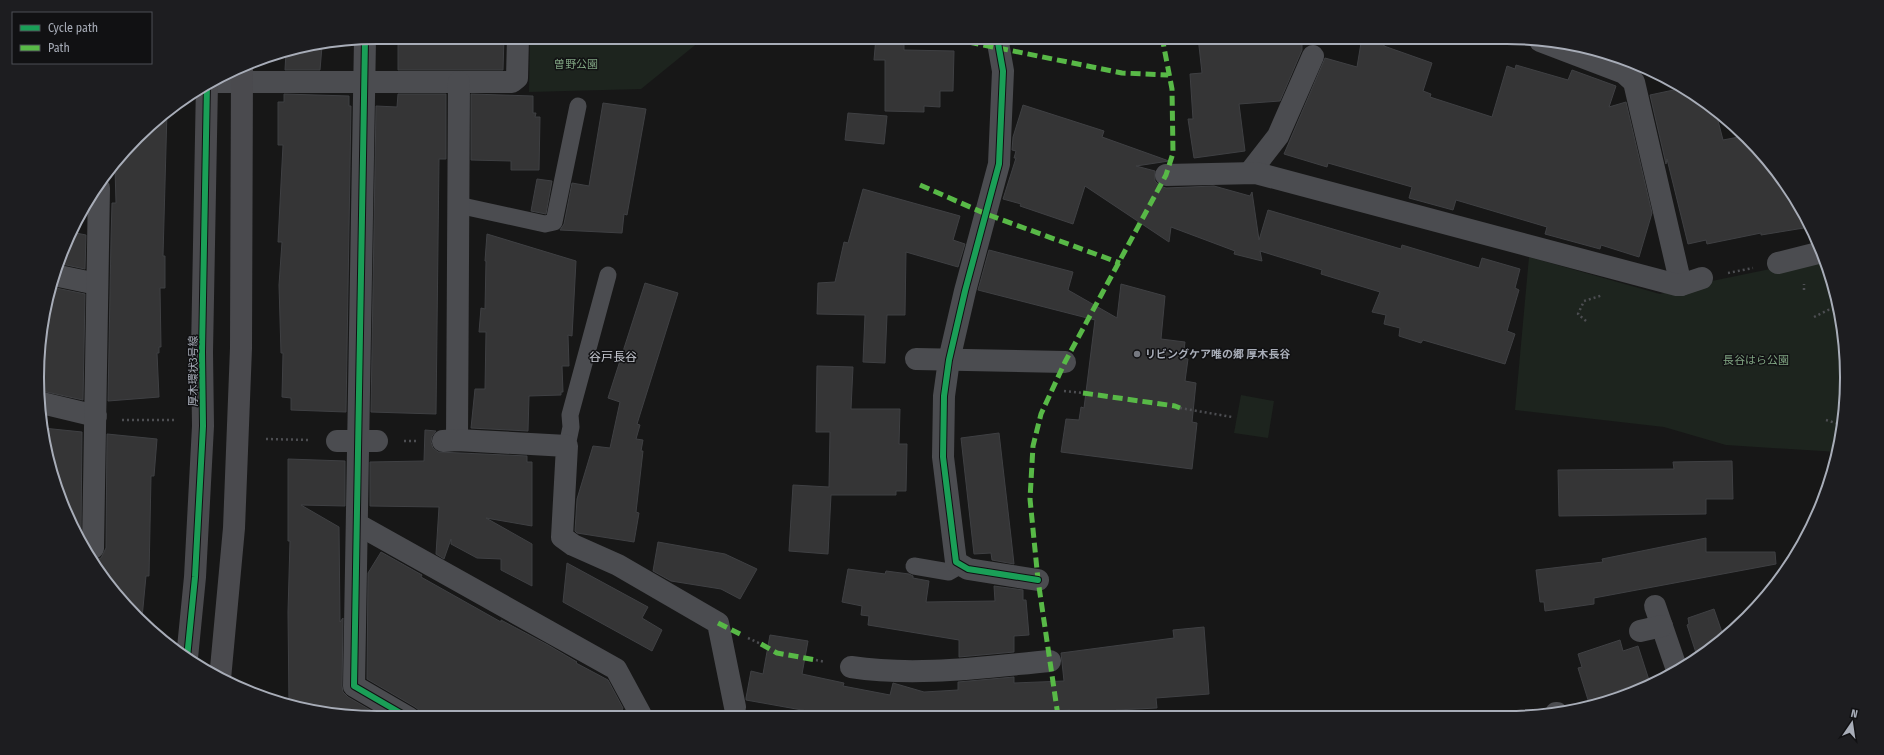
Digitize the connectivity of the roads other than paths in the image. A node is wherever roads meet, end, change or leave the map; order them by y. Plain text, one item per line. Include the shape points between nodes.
1 (518, 44) edge
2 (998, 44) edge
3 (365, 45) edge
4 (1556, 48) edge
5 (1314, 56) dead end
6 (242, 74) edge
7 (366, 82) junction
8 (459, 82) junction
9 (208, 91) edge
10 (578, 106) dead end
11 (1250, 172) junction
12 (1166, 175) dead end
13 (99, 194) edge
14 (458, 205) junction
15 (1816, 253) edge
16 (1778, 263) road end
17 (608, 275) dead end
18 (60, 276) edge
19 (1702, 278) road end
20 (97, 284) junction
21 (1681, 286) junction
22 (916, 359) dead end
23 (949, 360) junction
24 (1065, 362) dead end
25 (45, 404) edge
26 (96, 416) junction
27 (337, 441) dead end
28 (368, 441) junction
29 (567, 446) junction
30 (357, 524) junction
31 (91, 547) edge
32 (961, 565) junction
33 (914, 566) dead end
34 (1038, 580) dead end
35 (1640, 631) dead end
36 (188, 652) edge
37 (1050, 661) dead end
38 (1675, 665) edge
39 (851, 667) dead end
40 (221, 672) edge
41 (735, 707) dead end
42 (397, 711) edge
43 (639, 711) edge

1 - 8 street via 517,78 512,82
2 - 23 street via 1003,71 999,164
3 - 7 street
4 - 21 street via 1624,73 1634,82
5 - 11 street via 1278,136
6 - 7 street
6 - 40 street via 241,364 234,528
7 - 8 street
7 - 28 street
8 - 14 street
9 - 36 street, 厚木環状3号線 via 202,352 203,426 195,577
10 - 14 lane via 554,222 545,224
11 - 12 street
11 - 21 street
13 - 20 street
14 - 29 street via 450,441
15 - 16 street
17 - 29 lane via 570,415 571,427
18 - 20 street
19 - 21 street
20 - 26 street
22 - 23 street
23 - 24 street
23 - 32 street via 944,396 943,457 956,562
25 - 26 street
26 - 31 street via 93,548
27 - 28 street
28 - 30 street
29 - 41 street via 562,538 618,565 718,623
30 - 42 street via 354,686
30 - 43 street via 616,669
32 - 33 lane via 949,572
32 - 34 street via 968,569
35 - 38 street via 1658,616
37 - 39 street via 922,671 881,672

